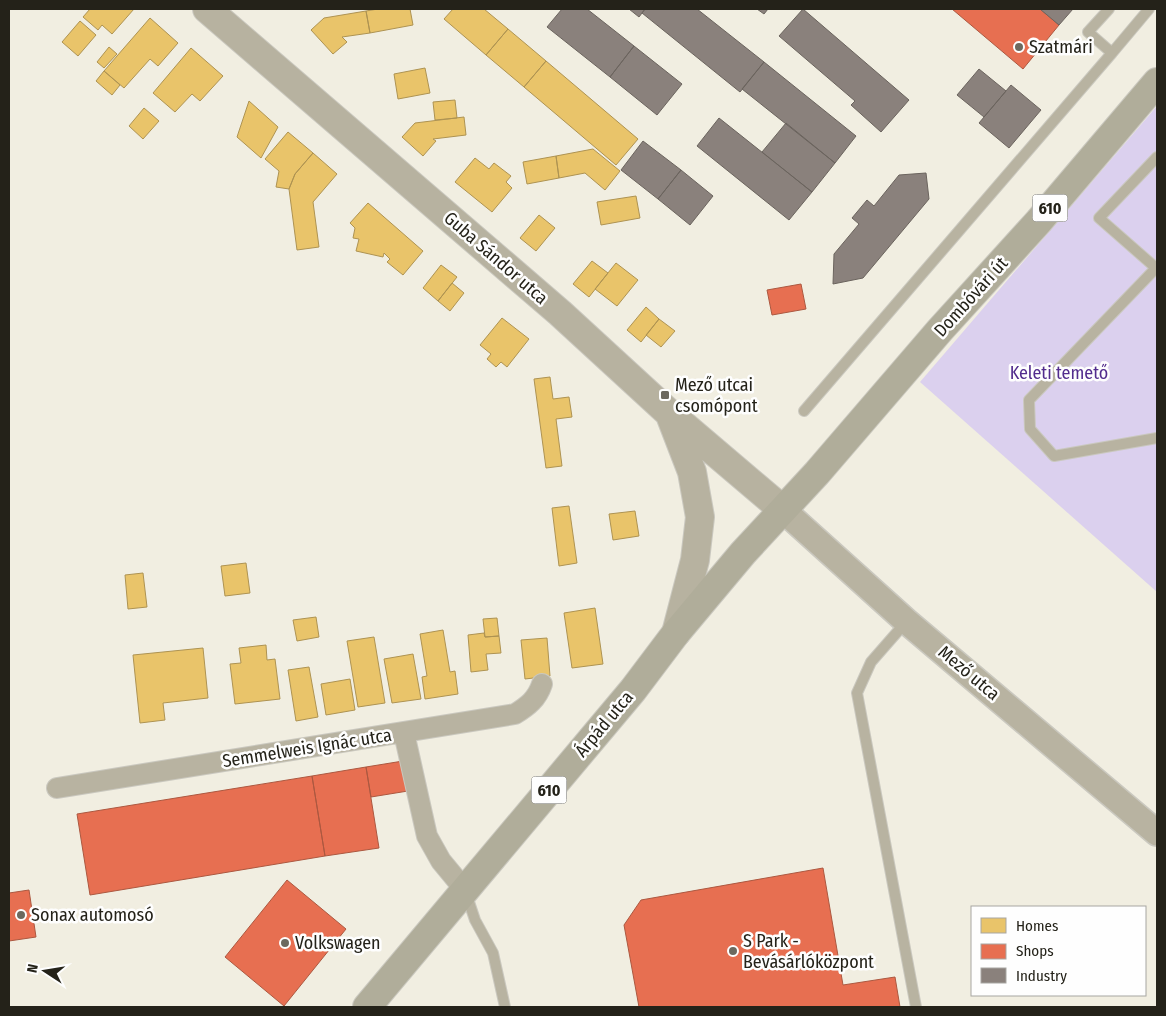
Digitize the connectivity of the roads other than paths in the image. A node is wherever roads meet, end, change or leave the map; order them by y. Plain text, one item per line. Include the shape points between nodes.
1 (207, 9) edge
2 (1109, 9) edge
3 (1149, 9) edge
4 (1112, 53) junction
5 (1157, 82) edge
6 (1157, 157) edge
7 (1156, 268) edge
8 (804, 411) dead end
9 (670, 414) junction
10 (1157, 438) edge
11 (783, 510) junction
12 (906, 621) junction
13 (676, 633) junction
14 (542, 684) dead end
15 (404, 733) junction
16 (57, 788) dead end
17 (1157, 833) edge
18 (465, 890) junction
19 (368, 1007) edge
20 (505, 1007) edge
21 (916, 1007) edge

1 - 9 main road, Guba Sándor utca via 560,313
2 - 4 lane via 1088,32
3 - 4 lane
4 - 8 lane
5 - 11 main road, Dombóvári út / 610 via 1039,221
6 - 7 lane via 1099,218
7 - 10 lane via 1030,400 1030,428 1054,456
9 - 11 main road, Guba Sándor utca
9 - 13 main road via 692,472 700,517 695,560
11 - 12 street, Mező utca
11 - 13 main road, Árpád utca / 610
12 - 17 street, Mező utca
12 - 21 lane via 871,662 858,693
13 - 18 main road, Árpád utca / 610 via 633,690
14 - 15 street, Semmelweis Ignác utca via 528,707 514,714
15 - 16 street, Semmelweis Ignác utca
15 - 18 street via 427,836
18 - 19 main road, Árpád utca / 610
18 - 20 lane via 475,920 493,953

